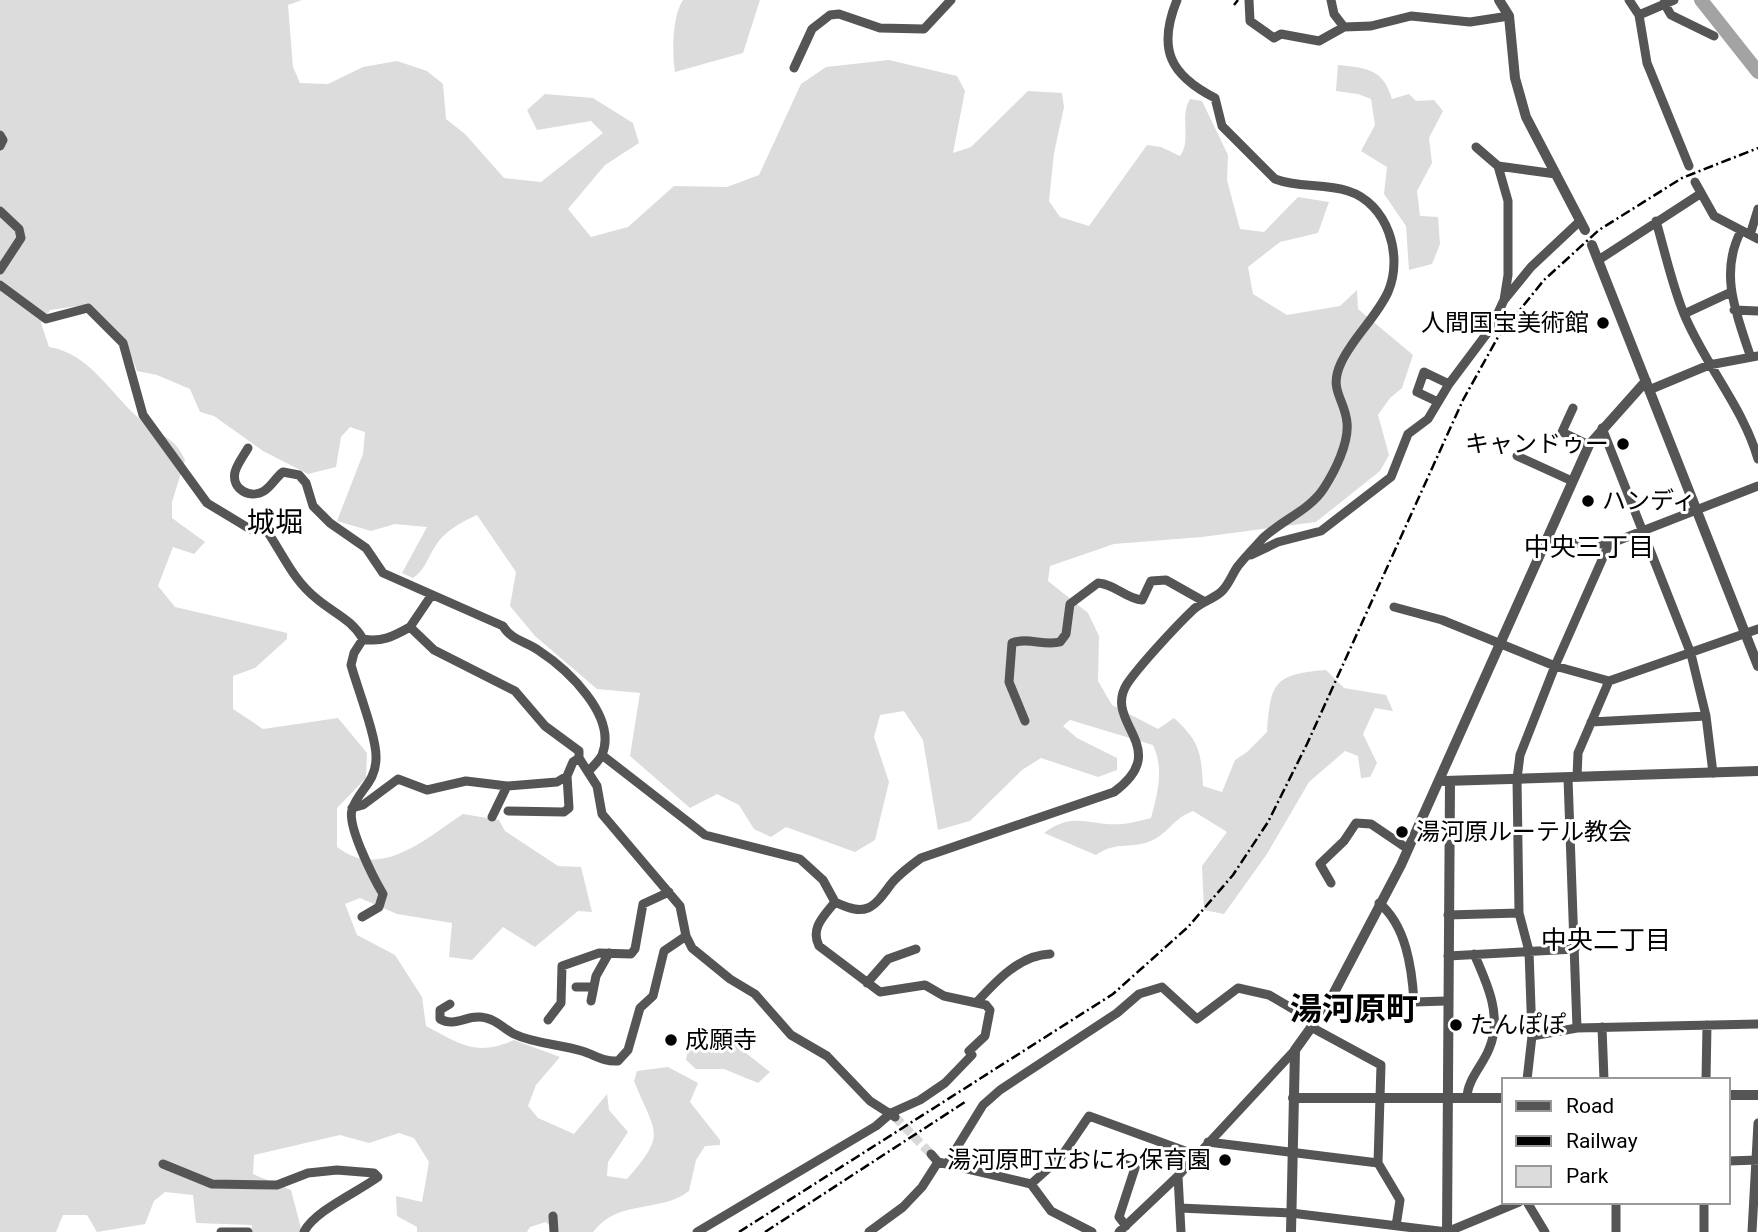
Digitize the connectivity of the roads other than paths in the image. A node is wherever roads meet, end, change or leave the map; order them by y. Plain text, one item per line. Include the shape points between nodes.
1 (951, 0) edge
2 (1177, 0) edge
3 (1249, 0) edge
4 (1331, 0) edge
5 (1499, 0) edge
6 (1629, 0) edge
7 (1669, 2) edge
8 (1639, 15) junction
9 (1509, 16) junction
10 (1344, 27) junction
11 (1714, 36) dead end
12 (793, 68) dead end
13 (0, 135) edge
14 (0, 146) edge
15 (1476, 147) dead end
16 (1498, 166) junction
17 (1689, 166) dead end
18 (1556, 174) junction
19 (1695, 182) dead end
20 (1700, 194) junction
21 (1758, 209) edge
22 (0, 211) edge
23 (1656, 221) junction
24 (1582, 225) joint
25 (1749, 235) edge
26 (1592, 244) dead end
27 (1600, 259) junction
28 (0, 270) edge
29 (0, 285) edge
30 (1729, 293) junction
31 (1504, 300) junction
32 (1734, 310) junction
33 (1758, 311) edge
34 (1684, 314) junction
35 (1754, 355) edge
36 (1709, 365) junction
37 (1449, 384) junction
38 (1648, 386) junction
39 (1438, 402) junction
40 (1573, 408) dead end
41 (1602, 428) junction
42 (1755, 433) edge
43 (1589, 445) junction
44 (247, 448) dead end
45 (1517, 456) dead end
46 (1758, 459) edge
47 (1572, 481) junction
48 (1758, 486) edge
49 (1696, 510) junction
50 (1642, 530) junction
51 (1545, 543) junction
52 (1609, 544) junction
53 (1246, 558) junction
54 (431, 596) junction
55 (1205, 602) junction
56 (1394, 607) dead end
57 (410, 627) junction
58 (1758, 629) edge
59 (1746, 634) junction
60 (363, 639) junction
61 (1500, 642) junction
62 (1691, 654) junction
63 (1555, 666) junction
64 (1758, 666) edge
65 (1609, 681) junction
66 (1706, 716) junction
67 (1025, 721) dead end
68 (1591, 722) junction
69 (602, 755) junction
70 (579, 758) junction
71 (1758, 771) edge
72 (588, 772) junction
73 (1713, 773) junction
74 (567, 776) junction
75 (1572, 777) junction
76 (1517, 779) junction
77 (1445, 781) junction
78 (506, 786) junction
79 (352, 808) junction
80 (508, 811) dead end
81 (492, 817) dead end
82 (1408, 849) junction
83 (1331, 883) dead end
84 (669, 892) junction
85 (835, 902) junction
86 (1379, 903) junction
87 (1519, 913) junction
88 (1448, 915) junction
89 (362, 917) dead end
90 (685, 936) junction
91 (1575, 948) junction
92 (916, 949) dead end
93 (1529, 951) junction
94 (609, 953) junction
95 (1050, 954) dead end
96 (1474, 954) junction
97 (1448, 956) junction
98 (867, 984) junction
99 (576, 987) dead end
100 (593, 987) junction
101 (591, 1001) dead end
102 (1447, 1001) junction
103 (977, 1002) junction
104 (450, 1004) dead end
105 (548, 1020) dead end
106 (1313, 1024) junction
107 (1758, 1024) edge
108 (1707, 1025) junction
109 (1602, 1027) junction
110 (1577, 1028) junction
111 (1532, 1036) junction
112 (1295, 1050) junction
113 (969, 1051) junction
114 (960, 1060) dead end
115 (1527, 1078) edge
116 (1604, 1078) edge
117 (1706, 1078) edge
118 (1730, 1095) edge
119 (1758, 1095) edge
120 (1293, 1098) junction
121 (1446, 1098) junction
122 (1468, 1098) junction
123 (1502, 1098) edge
124 (1380, 1099) junction
125 (893, 1115) junction
126 (1758, 1123) edge
127 (1208, 1142) junction
128 (1292, 1150) junction
129 (931, 1154) tunnel mouth
130 (1196, 1155) junction
131 (1756, 1160) edge
132 (1730, 1161) edge
133 (943, 1162) junction
134 (1378, 1163) junction
135 (163, 1164) dead end
136 (1124, 1164) dead end
137 (1178, 1176) junction
138 (1031, 1184) junction
139 (1514, 1204) edge
140 (1528, 1204) edge
141 (1616, 1204) edge
142 (1704, 1204) edge
143 (1180, 1208) junction
144 (1291, 1213) junction
145 (553, 1216) dead end
146 (1396, 1226) junction
147 (1122, 1229) edge
148 (221, 1232) edge
149 (248, 1232) edge
150 (304, 1232) edge
151 (554, 1232) edge
152 (697, 1232) edge
153 (869, 1232) edge
154 (1092, 1232) edge
155 (1181, 1232) edge
156 (1291, 1232) edge
157 (1447, 1232) edge
158 (1545, 1232) edge
159 (1615, 1232) edge
160 (1704, 1232) edge
161 (1752, 1232) edge

1 - 12 street via 924,29 880,29 830,15 812,29
2 - 53 street via 1167,30 1172,59 1188,85 1215,98 1218,119 1229,135 1275,179 1362,196 1385,220 1389,232 1393,269 1388,290 1336,375 1335,390 1348,425 1336,464 1314,500 1264,538
3 - 10 street via 1250,21 1274,38 1281,34 1319,41
4 - 10 street
5 - 9 street
6 - 8 street
7 - 8 street
7 - 11 street via 1671,15
8 - 17 street via 1647,63
9 - 10 street via 1470,22 1411,16
9 - 18 street via 1515,78 1526,117
13 - 14 street
15 - 16 street
16 - 18 street
16 - 31 street via 1508,201
18 - 24 street
19 - 20 street
20 - 23 street
20 - 25 street via 1714,216
21 - 25 street
22 - 28 street via 19,229 21,238
23 - 27 street
23 - 34 street
24 - 31 street via 1531,267
25 - 30 street via 1733,246
26 - 27 street
27 - 38 street
29 - 60 street via 46,319 88,308 123,343 143,415 206,503 250,529 265,528 285,565 317,599 348,618
30 - 32 street
30 - 34 street
31 - 37 street via 1491,328
32 - 33 street
32 - 35 street
34 - 36 street
35 - 36 street
36 - 38 street
36 - 42 street
37 - 39 street
37 - 39 street via 1424,372 1417,392
38 - 41 street
38 - 49 street
39 - 53 street via 1428,419 1408,434 1391,477 1321,531 1278,542
40 - 43 street via 1562,432
41 - 43 street
41 - 50 street
42 - 46 street
43 - 47 street
44 - 54 street via 234,473 242,491 251,495 262,492 283,471 299,475 313,506 366,548 383,573
45 - 47 street
47 - 51 street
48 - 49 street
49 - 50 street
49 - 59 street
50 - 52 street
50 - 62 street
51 - 52 street
51 - 61 street
52 - 63 street
53 - 55 street via 1221,593
54 - 57 street
54 - 69 street via 503,626 569,675 588,695 602,724
55 - 67 street via 1166,580 1151,581 1142,600 1098,583 1070,604 1066,634 1060,642 1012,643 1009,682
55 - 85 street via 1127,685 1121,709 1139,746 1135,769 1125,784 1114,792 920,858 874,906 859,909
56 - 61 street
57 - 60 street via 391,637
57 - 70 street via 434,650 515,691 545,726 579,751
58 - 59 street
59 - 62 street
59 - 64 street
60 - 79 street via 351,665 377,759 371,782
61 - 63 street
61 - 77 street
62 - 65 street
62 - 66 street
63 - 65 street
63 - 76 street via 1520,755
65 - 68 street
66 - 68 street
66 - 73 street
68 - 75 street
69 - 72 street
69 - 85 street via 705,835 800,859 823,880
70 - 72 street
70 - 74 street
71 - 73 street
72 - 84 street via 597,786 602,814
73 - 75 street
74 - 78 street via 557,782
74 - 80 street via 569,808 564,812
75 - 76 street
75 - 91 street
76 - 77 street
76 - 87 street
77 - 82 street
77 - 88 street
78 - 79 street via 466,780 427,790 398,779
78 - 81 street
79 - 89 street via 352,822 368,867 383,894 379,907
82 - 83 street via 1371,824 1356,823 1320,863
82 - 86 street
84 - 90 street via 680,906
84 - 94 street via 643,904 631,954
85 - 98 street via 816,928 816,940
86 - 102 street via 1393,915 1413,971 1415,1002
86 - 106 street via 1328,1004
87 - 88 street
87 - 93 street
88 - 97 street
90 - 104 street via 664,951 653,996 640,1008 628,1050 618,1061 522,1037 486,1017 469,1016 447,1023 440,1019 440,1010
90 - 125 street via 705,959 755,994 791,1035 827,1056 870,1101
91 - 93 street
91 - 110 street
92 - 98 street via 888,959
93 - 96 street
93 - 111 street
94 - 100 street
94 - 105 street via 562,966 561,1003
95 - 103 street via 1037,954 999,978
96 - 97 street
96 - 122 street via 1493,998 1491,1046 1467,1090
97 - 102 street
98 - 103 street via 880,992 925,985 944,996
99 - 100 street
100 - 101 street
102 - 121 street
103 - 113 street via 990,1010 989,1028
106 - 112 street
106 - 124 street via 1381,1065
106 - 133 street via 1269,995 1238,988 1197,1019 1162,987 1139,994 1000,1090 983,1105
107 - 108 street
108 - 109 street
108 - 117 street
109 - 110 street
109 - 116 street
110 - 111 street
111 - 115 street
112 - 120 street
112 - 127 street
113 - 114 street
113 - 125 street via 972,1055 945,1083
118 - 119 street
120 - 124 street
120 - 128 street
121 - 122 street
121 - 124 street
121 - 157 street
122 - 123 street
124 - 134 street
125 - 152 street
126 - 131 street
127 - 128 street
127 - 130 street
128 - 134 street
128 - 144 street
129 - 133 street
130 - 137 street
130 - 138 street via 1089,1115 1061,1157
131 - 132 street
131 - 161 street
133 - 138 street
133 - 153 street via 903,1207
134 - 146 street via 1400,1200
135 - 150 street via 212,1184 277,1185 308,1173 337,1170 378,1177 320,1214
136 - 147 street via 1135,1168 1119,1217
137 - 143 street
137 - 147 street
138 - 154 street via 1051,1212
139 - 157 street
140 - 158 street
141 - 159 street
142 - 160 street
143 - 144 street
143 - 155 street
144 - 146 street
144 - 156 street
145 - 151 street
146 - 157 street
148 - 149 street

